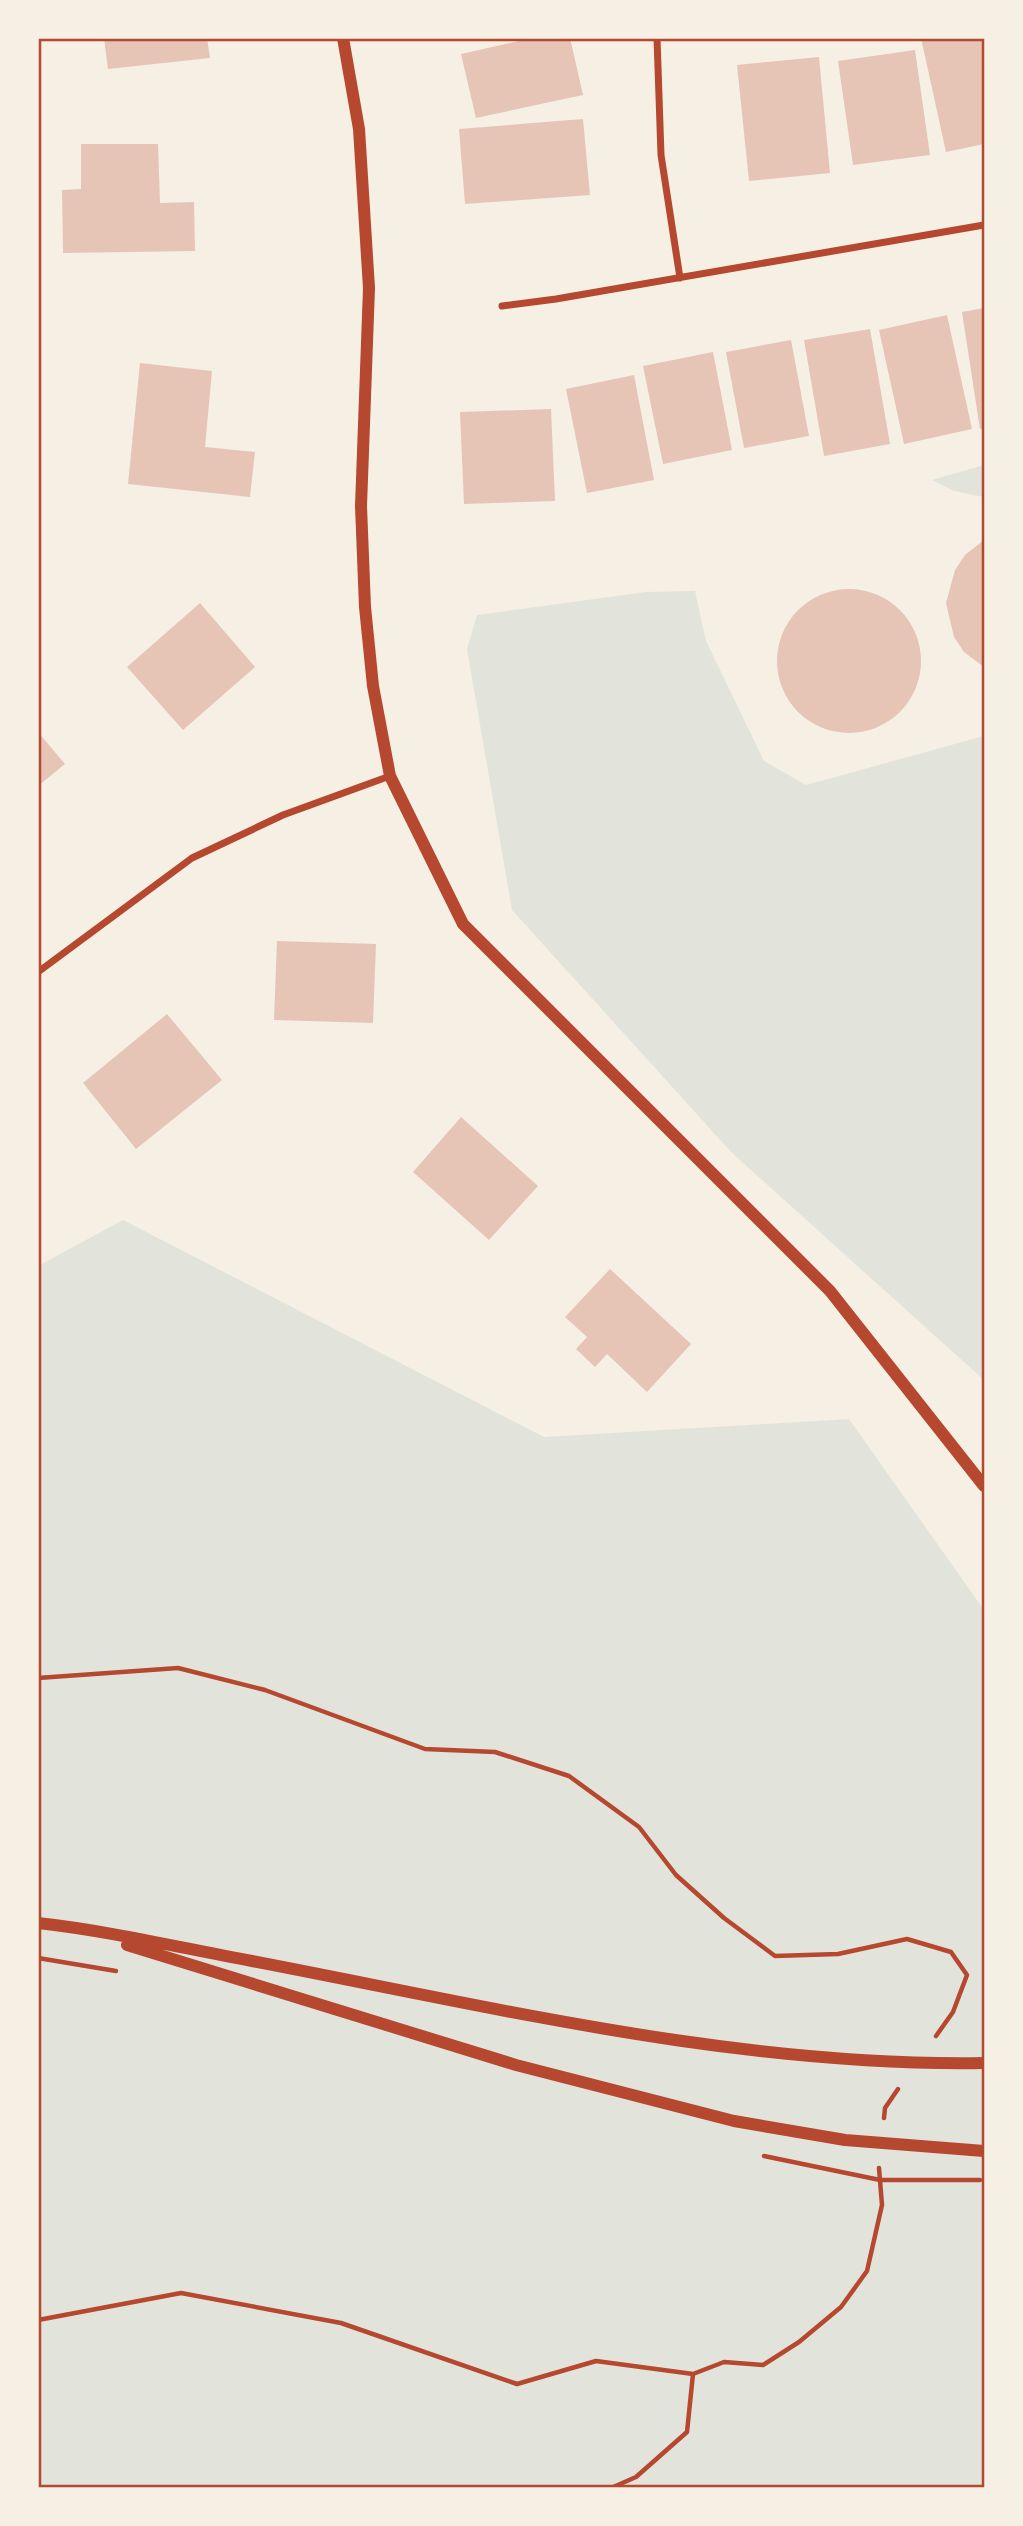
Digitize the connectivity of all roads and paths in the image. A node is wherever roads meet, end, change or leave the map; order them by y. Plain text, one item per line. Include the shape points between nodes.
1 (343, 38) edge
2 (657, 38) edge
3 (985, 225) edge
4 (680, 278) junction
5 (502, 306) dead end
6 (390, 776) junction
7 (38, 972) edge
8 (985, 1486) edge
9 (38, 1678) edge
10 (38, 1923) edge
11 (70, 1927) junction
12 (985, 2063) edge
13 (916, 2064) junction
14 (880, 2143) junction
15 (985, 2151) edge
16 (38, 2320) edge
17 (693, 2374) junction
18 (611, 2487) edge

1 - 6 street via 359,130 369,288 361,506 365,607 373,686
2 - 4 street via 662,155
3 - 4 street
4 - 5 street
6 - 7 street via 283,815 192,858
6 - 8 street via 463,923 830,1291
9 - 13 path via 178,1668 265,1689 425,1749 495,1752 569,1776 639,1827 676,1875 775,1956 838,1954 906,1939 951,1952 967,1975 953,2012
10 - 11 street
11 - 13 street via 643,2035
11 - 14 street via 516,2065 734,2121
12 - 13 street
13 - 14 path via 885,2108
14 - 15 street
14 - 17 path via 882,2205 867,2271 841,2307 763,2365 724,2362
16 - 17 path via 181,2293 341,2323 517,2384 596,2361
17 - 18 path via 687,2432 636,2477

